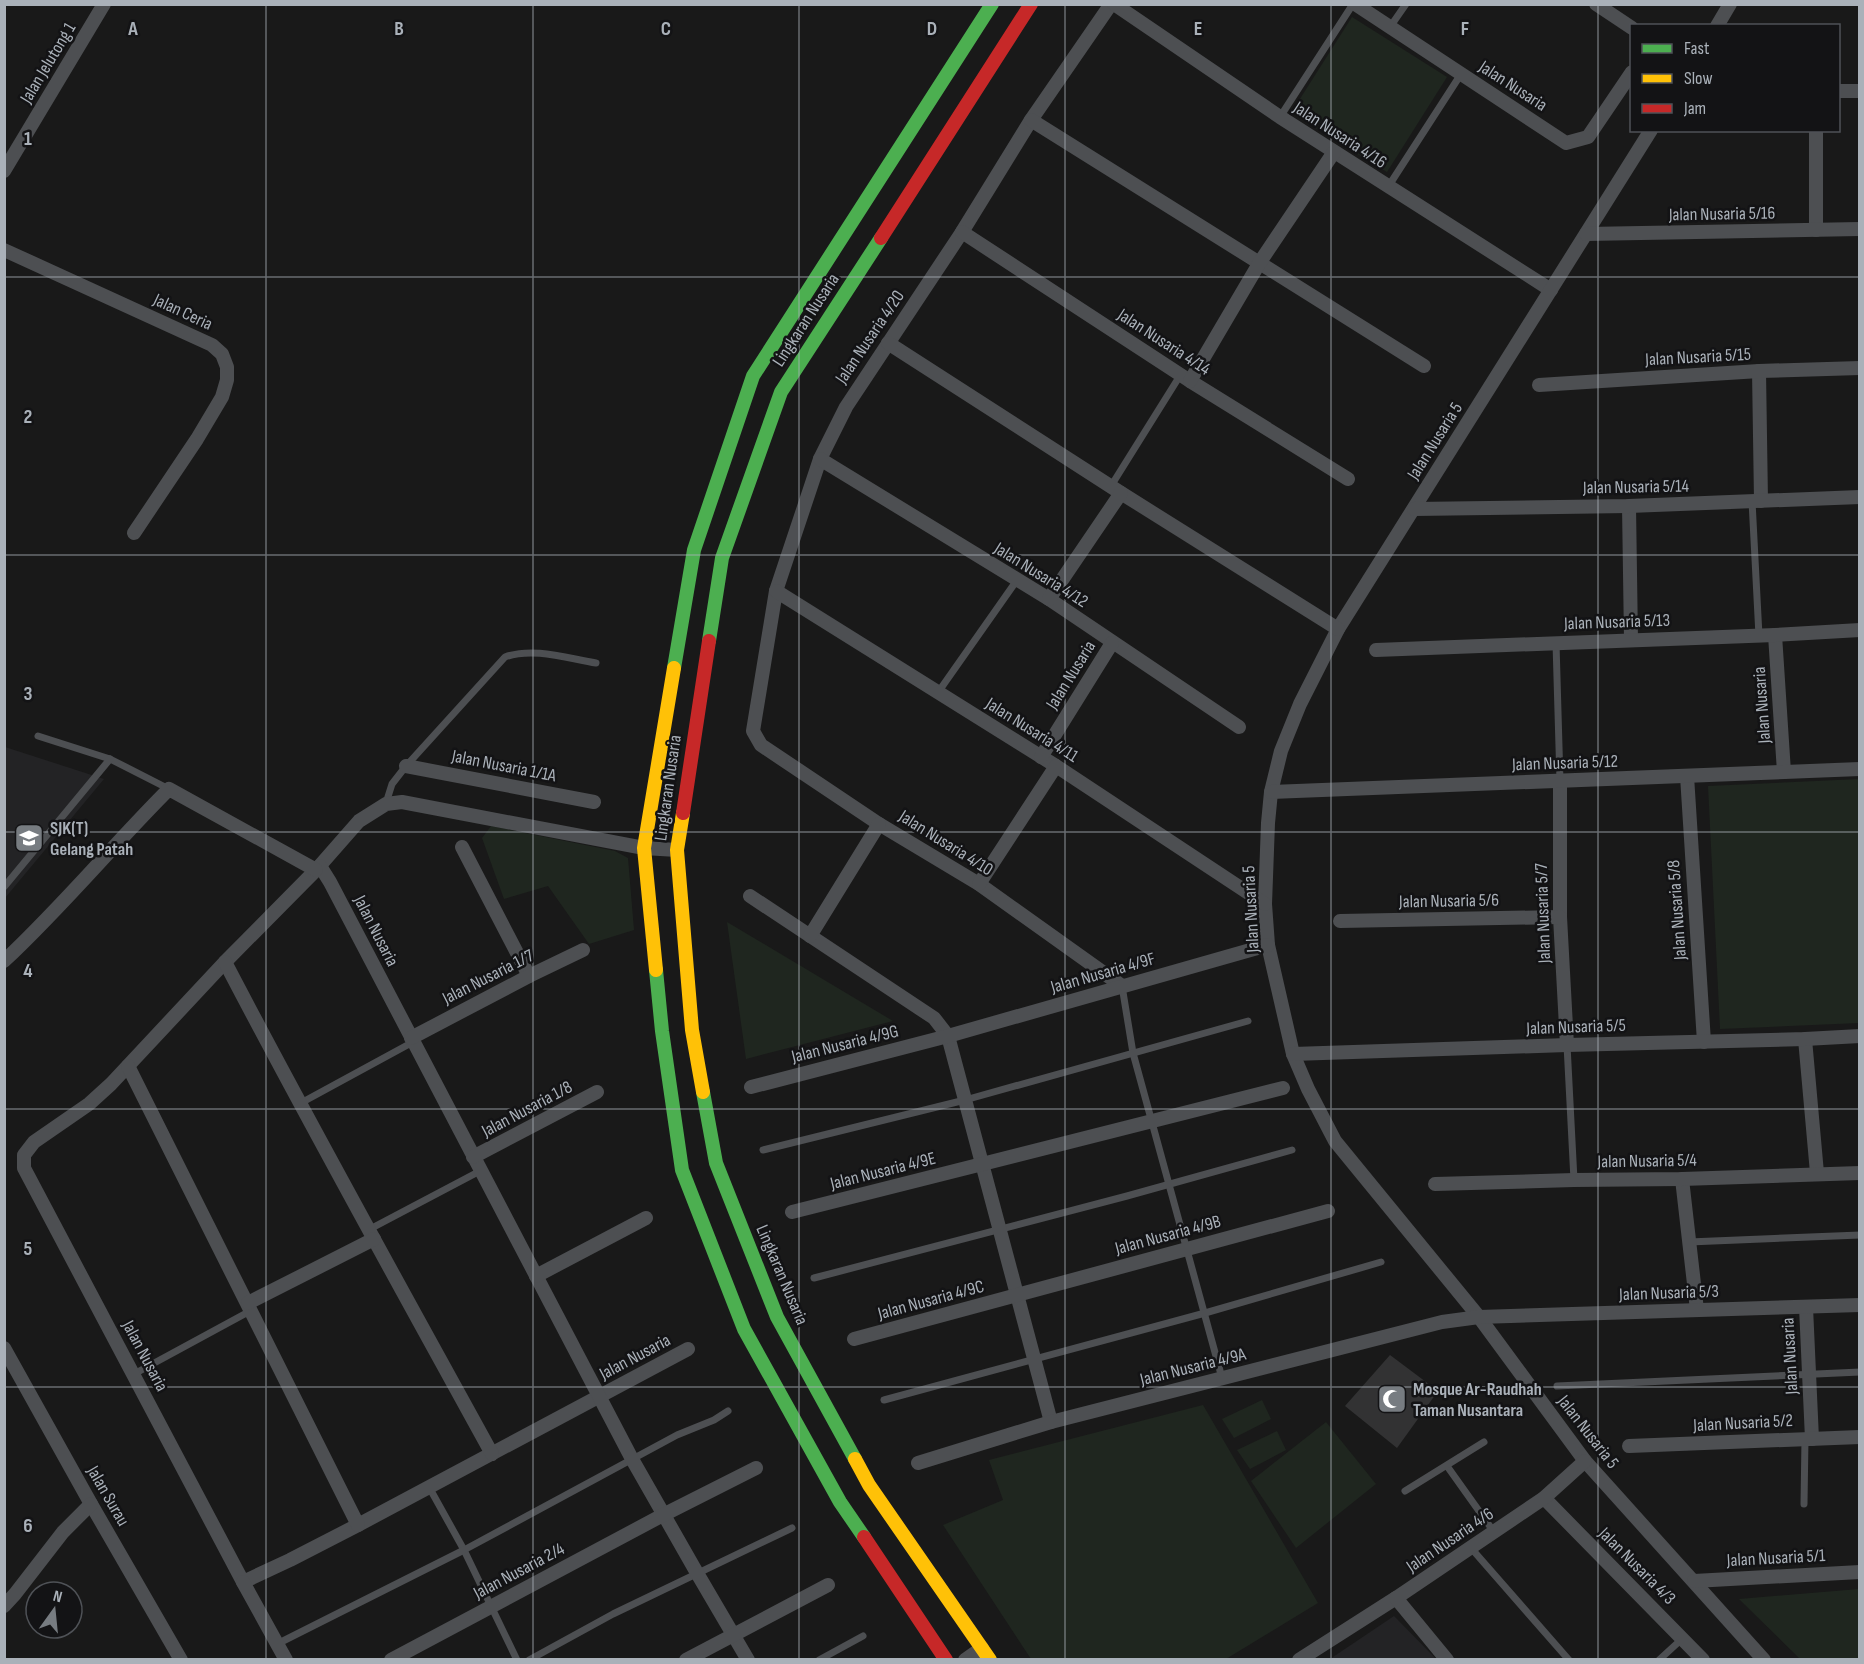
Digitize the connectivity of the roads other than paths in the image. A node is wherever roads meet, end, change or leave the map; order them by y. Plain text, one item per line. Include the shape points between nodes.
1 (104, 4) edge
2 (992, 4) edge
3 (1031, 4) edge
4 (1113, 4) edge
5 (1354, 4) edge
6 (1406, 4) edge
7 (1596, 4) edge
8 (1730, 4) edge
9 (1718, 24) edge
10 (1390, 27) junction
11 (1630, 27) edge
12 (1461, 74) junction
13 (1630, 75) edge
14 (1840, 91) edge
15 (1860, 91) edge
16 (1280, 117) junction
17 (1031, 120) junction
18 (1650, 132) edge
19 (1816, 132) edge
20 (1334, 152) junction
21 (4, 171) edge
22 (1388, 187) junction
23 (1816, 230) junction
24 (1860, 230) edge
25 (962, 232) junction
26 (1586, 234) junction
27 (4, 250) edge
28 (1260, 262) junction
29 (1551, 291) junction
30 (888, 343) junction
31 (1424, 366) dead end
32 (1860, 368) edge
33 (1759, 371) junction
34 (1185, 378) junction
35 (1539, 384) dead end
36 (820, 459) junction
37 (1348, 479) dead end
38 (1116, 489) junction
39 (1860, 497) edge
40 (1757, 501) junction
41 (1629, 506) junction
42 (1414, 509) junction
43 (134, 533) dead end
44 (1017, 580) junction
45 (777, 591) junction
46 (1049, 599) junction
47 (1338, 629) junction
48 (1860, 630) edge
49 (1775, 635) junction
50 (1759, 636) junction
51 (1631, 640) junction
52 (1112, 642) junction
53 (1556, 643) junction
54 (1376, 650) dead end
55 (596, 663) dead end
56 (939, 691) junction
57 (1239, 727) dead end
58 (753, 731) joint
59 (38, 736) dead end
60 (1041, 757) junction
61 (110, 759) junction
62 (406, 766) junction
63 (1056, 766) junction
64 (1860, 768) edge
65 (1784, 772) junction
66 (1687, 776) junction
67 (1560, 781) junction
68 (169, 789) junction
69 (1271, 792) junction
70 (594, 802) dead end
71 (386, 804) junction
72 (879, 824) junction
73 (462, 847) dead end
74 (644, 848) junction
75 (677, 850) junction
76 (318, 868) junction
77 (980, 884) junction
78 (4, 887) edge
79 (750, 896) dead end
80 (1265, 904) junction
81 (1560, 916) junction
82 (1340, 921) dead end
83 (810, 936) junction
84 (1268, 945) junction
85 (584, 950) dead end
86 (4, 961) edge
87 (225, 962) junction
88 (529, 976) junction
89 (1122, 986) junction
90 (1248, 1021) dead end
91 (948, 1036) junction
92 (1860, 1036) edge
93 (1805, 1039) junction
94 (412, 1040) junction
95 (1704, 1042) junction
96 (1567, 1045) junction
97 (1133, 1053) junction
98 (1293, 1054) junction
99 (128, 1066) junction
100 (751, 1087) dead end
101 (1283, 1088) dead end
102 (597, 1092) dead end
103 (966, 1100) junction
104 (299, 1104) junction
105 (1151, 1122) junction
106 (763, 1150) dead end
107 (1292, 1150) dead end
108 (473, 1157) junction
109 (983, 1165) junction
110 (480, 1171) junction
111 (1817, 1173) junction
112 (1860, 1173) edge
113 (1682, 1179) junction
114 (1574, 1180) junction
115 (1435, 1184) dead end
116 (1168, 1185) junction
117 (1328, 1210) dead end
118 (792, 1212) dead end
119 (646, 1218) dead end
120 (1000, 1229) junction
121 (372, 1234) junction
122 (1860, 1234) edge
123 (1689, 1242) junction
124 (1186, 1249) junction
125 (1381, 1262) dead end
126 (536, 1276) junction
127 (814, 1278) dead end
128 (1017, 1295) junction
129 (1860, 1305) edge
130 (1806, 1306) junction
131 (250, 1307) junction
132 (1697, 1310) junction
133 (1205, 1313) junction
134 (1479, 1317) junction
135 (854, 1339) dead end
136 (4, 1348) edge
137 (688, 1349) dead end
138 (1034, 1359) junction
139 (1860, 1372) edge
140 (134, 1374) junction
141 (1809, 1374) junction
142 (1222, 1378) junction
143 (1557, 1386) dead end
144 (599, 1396) junction
145 (884, 1400) dead end
146 (728, 1411) dead end
147 (1051, 1422) junction
148 (1860, 1437) edge
149 (1808, 1439) junction
150 (1484, 1442) dead end
151 (1629, 1446) dead end
152 (492, 1454) junction
153 (632, 1459) junction
154 (1585, 1461) junction
155 (918, 1462) dead end
156 (1448, 1466) junction
157 (756, 1468) dead end
158 (429, 1487) junction
159 (1405, 1491) dead end
160 (1544, 1498) junction
161 (92, 1504) junction
162 (1804, 1504) dead end
163 (663, 1515) junction
164 (358, 1525) junction
165 (792, 1528) dead end
166 (1494, 1532) junction
167 (1471, 1548) junction
168 (464, 1550) junction
169 (1860, 1572) edge
170 (696, 1573) junction
171 (1694, 1581) junction
172 (243, 1582) junction
173 (828, 1585) dead end
174 (1396, 1598) junction
175 (4, 1606) edge
176 (491, 1606) junction
177 (733, 1635) junction
178 (863, 1636) dead end
179 (1683, 1638) junction
180 (278, 1644) junction
181 (986, 1654) edge
182 (1306, 1658) edge
183 (181, 1659) edge
184 (286, 1659) edge
185 (391, 1659) edge
186 (517, 1659) edge
187 (529, 1659) edge
188 (686, 1659) edge
189 (748, 1659) edge
190 (819, 1659) edge
191 (946, 1659) edge
192 (965, 1659) edge
193 (1447, 1659) edge
194 (1569, 1659) edge
195 (1659, 1659) edge
196 (1703, 1659) edge
197 (1764, 1659) edge

1 - 21 street, Jalan Jelutong 1
2 - 74 main road, Lingkaran Nusaria via 753,376 694,550
3 - 75 main road, Lingkaran Nusaria via 781,392 722,558
4 - 16 street, Jalan Nusaria 4/16
4 - 17 street, Jalan Nusaria 4/20
5 - 10 street, Jalan Nusaria
5 - 16 lane
6 - 10 lane
7 - 11 street
8 - 9 street
10 - 12 street, Jalan Nusaria
12 - 13 street, Jalan Nusaria via 1566,142 1588,137
12 - 22 lane
14 - 15 street
16 - 20 street, Jalan Nusaria 4/16
17 - 25 street, Jalan Nusaria 4/20
17 - 28 street
18 - 26 street, Jalan Nusaria 5
19 - 23 street
20 - 22 street, Jalan Nusaria 4/16
20 - 28 street
22 - 29 street, Jalan Nusaria 4/16
23 - 24 street, Jalan Nusaria 5/16
23 - 26 street, Jalan Nusaria 5/16
25 - 30 street, Jalan Nusaria 4/20
25 - 34 street, Jalan Nusaria 4/14
26 - 29 street, Jalan Nusaria 5
27 - 43 street, Jalan Ceria via 212,345 222,354 227,367 222,397
28 - 31 street
28 - 34 street
29 - 42 street, Jalan Nusaria 5
30 - 36 street, Jalan Nusaria 4/20 via 846,407
30 - 38 street
32 - 33 street, Jalan Nusaria 5/15
33 - 35 street, Jalan Nusaria 5/15
33 - 40 street
34 - 37 street, Jalan Nusaria 4/14
34 - 38 lane
36 - 44 street, Jalan Nusaria 4/12
36 - 45 street, Jalan Nusaria 4/20
38 - 46 street
38 - 47 street
39 - 40 street, Jalan Nusaria 5/14
40 - 41 street, Jalan Nusaria 5/14
40 - 50 lane
41 - 42 street, Jalan Nusaria 5/14
41 - 51 street
42 - 47 street, Jalan Nusaria 5
44 - 46 street, Jalan Nusaria 4/12
44 - 56 lane
45 - 56 street, Jalan Nusaria 4/11
45 - 58 street, Jalan Nusaria 4/20
46 - 52 street, Jalan Nusaria 4/12
47 - 69 street, Jalan Nusaria 5 via 1292,723
48 - 49 street, Jalan Nusaria 5/13
49 - 50 street, Jalan Nusaria 5/13
49 - 65 street, Jalan Nusaria
50 - 51 street, Jalan Nusaria 5/13
51 - 53 street, Jalan Nusaria 5/13
52 - 57 street, Jalan Nusaria 4/12
52 - 60 street, Jalan Nusaria
53 - 54 street, Jalan Nusaria 5/13
53 - 67 lane
55 - 62 lane via 531,652 504,657
56 - 60 street, Jalan Nusaria 4/11
58 - 72 street, Jalan Nusaria 4/10 via 761,745
59 - 61 lane
60 - 63 street, Jalan Nusaria 4/11
61 - 68 lane
61 - 78 lane
62 - 70 street, Jalan Nusaria 1/1A
62 - 71 lane via 392,784
63 - 77 street
63 - 80 street, Jalan Nusaria 4/11
64 - 65 street, Jalan Nusaria 5/12
65 - 66 street, Jalan Nusaria 5/12
66 - 67 street, Jalan Nusaria 5/12
66 - 95 street, Jalan Nusaria 5/8
67 - 69 street, Jalan Nusaria 5/12
67 - 81 street, Jalan Nusaria 5/7
68 - 76 street
68 - 86 street
69 - 80 street, Jalan Nusaria 5
71 - 74 street via 402,801
71 - 76 street, Jalan Nusaria via 359,821
72 - 77 street, Jalan Nusaria 4/10
72 - 83 street
73 - 88 street
74 - 75 street
74 - 191 main road, Lingkaran Nusaria via 662,1031 682,1170 744,1329 840,1502
75 - 181 main road, Lingkaran Nusaria via 692,1030 716,1163 777,1317 868,1485
76 - 87 street, Jalan Nusaria
76 - 94 street, Jalan Nusaria via 330,882
77 - 89 street, Jalan Nusaria 4/10
79 - 83 street
80 - 84 street, Jalan Nusaria 5
81 - 82 street, Jalan Nusaria 5/6
81 - 96 street, Jalan Nusaria 5/7
83 - 91 street via 934,1017
84 - 89 street, Jalan Nusaria 4/9F
84 - 98 street, Jalan Nusaria 5
85 - 88 street, Jalan Nusaria 1/7
87 - 99 street, Jalan Nusaria
87 - 104 street
88 - 94 street, Jalan Nusaria 1/7
89 - 91 street, Jalan Nusaria 4/9F
89 - 97 lane
90 - 97 lane
91 - 100 street, Jalan Nusaria 4/9G
91 - 103 street
92 - 93 street, Jalan Nusaria 5/5
93 - 95 street, Jalan Nusaria 5/5
93 - 111 street
94 - 104 lane
94 - 108 street, Jalan Nusaria
95 - 96 street, Jalan Nusaria 5/5
96 - 98 street, Jalan Nusaria 5/5
96 - 114 lane
97 - 103 lane
97 - 105 lane
98 - 134 street, Jalan Nusaria 5 via 1335,1140
99 - 131 street
99 - 140 street, Jalan Nusaria via 89,1104 34,1142 24,1155 24,1168
101 - 105 street, Jalan Nusaria 4/9E
102 - 108 street, Jalan Nusaria 1/8
103 - 106 lane
103 - 109 street
104 - 121 street
105 - 109 street, Jalan Nusaria 4/9E
105 - 116 lane
107 - 116 lane
108 - 110 street, Jalan Nusaria
109 - 118 street, Jalan Nusaria 4/9E
109 - 120 street
110 - 121 lane
110 - 126 street, Jalan Nusaria
111 - 112 street, Jalan Nusaria 5/4
111 - 113 street, Jalan Nusaria 5/4
113 - 114 street, Jalan Nusaria 5/4
113 - 123 street
114 - 115 street, Jalan Nusaria 5/4
116 - 120 lane
116 - 124 lane
117 - 124 street, Jalan Nusaria 4/9B
119 - 126 street
120 - 127 lane
120 - 128 street
121 - 131 street
121 - 152 street
122 - 123 lane
123 - 132 street
124 - 128 street, Jalan Nusaria 4/9B
124 - 133 lane
125 - 133 lane
126 - 144 street, Jalan Nusaria
128 - 135 street, Jalan Nusaria 4/9C
128 - 138 street
129 - 130 street, Jalan Nusaria 5/3
130 - 132 street, Jalan Nusaria 5/3
130 - 141 street, Jalan Nusaria
131 - 140 lane
131 - 164 street
132 - 134 street, Jalan Nusaria 5/3
133 - 138 lane
133 - 142 lane
134 - 142 street, Jalan Nusaria 4/9A via 1442,1322
134 - 154 street, Jalan Nusaria 5
136 - 161 street, Jalan Surau
137 - 144 street, Jalan Nusaria
138 - 145 lane
138 - 147 street
139 - 141 lane
140 - 172 street, Jalan Nusaria
141 - 143 lane
141 - 149 street, Jalan Nusaria
142 - 147 street, Jalan Nusaria 4/9A
144 - 152 street, Jalan Nusaria
144 - 153 street, Jalan Nusaria
146 - 153 lane
147 - 155 street, Jalan Nusaria 4/9A
148 - 149 street, Jalan Nusaria 5/2
149 - 151 street, Jalan Nusaria 5/2
149 - 162 lane
150 - 156 lane
152 - 158 street, Jalan Nusaria
153 - 163 street, Jalan Nusaria
153 - 168 lane
154 - 160 street, Jalan Nusaria 4/6
154 - 171 street, Jalan Nusaria 5
156 - 159 lane
156 - 166 lane
157 - 163 street, Jalan Nusaria 2/4
158 - 164 street, Jalan Nusaria
158 - 168 lane
160 - 166 street, Jalan Nusaria 4/6
160 - 179 street, Jalan Nusaria 4/3
161 - 175 street via 63,1532
161 - 183 street, Jalan Surau
163 - 170 street, Jalan Nusaria
163 - 176 street, Jalan Nusaria 2/4
164 - 172 street, Jalan Nusaria
165 - 170 lane
166 - 167 street, Jalan Nusaria 4/6
167 - 174 street, Jalan Nusaria 4/6
167 - 194 lane
168 - 176 lane
168 - 180 lane
169 - 171 street, Jalan Nusaria 5/1
170 - 177 street, Jalan Nusaria
170 - 187 lane
171 - 197 street, Jalan Nusaria 5
172 - 180 street
173 - 177 street
174 - 182 street, Jalan Nusaria 4/6
174 - 193 street
176 - 185 street, Jalan Nusaria 2/4
176 - 186 lane
177 - 188 street
177 - 189 street, Jalan Nusaria
178 - 190 lane
179 - 195 lane
179 - 196 street, Jalan Nusaria 4/3
180 - 184 street
181 - 192 street

